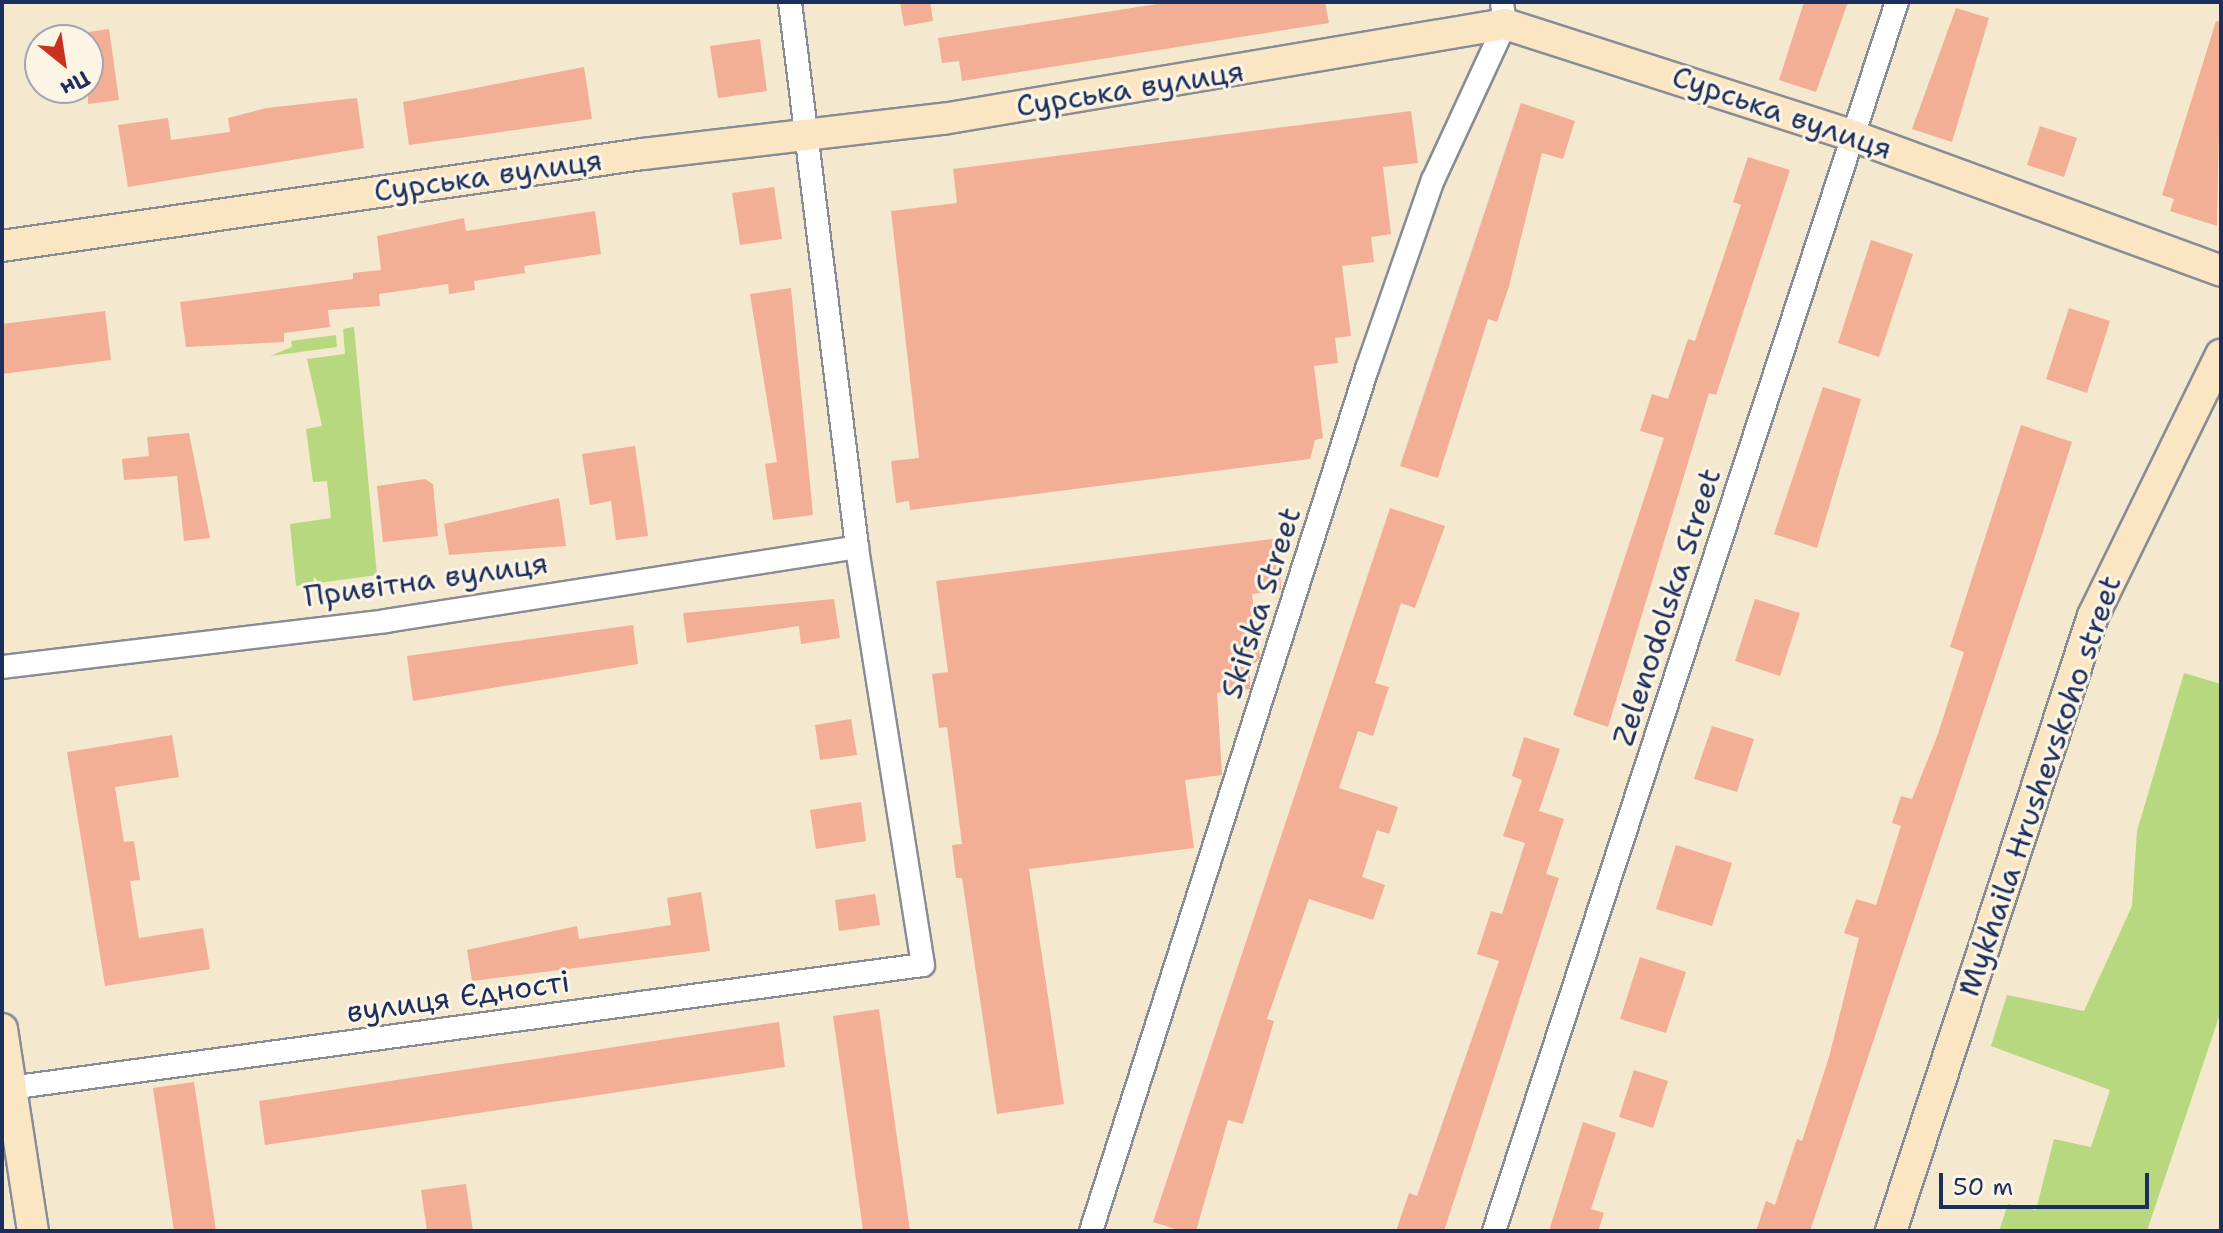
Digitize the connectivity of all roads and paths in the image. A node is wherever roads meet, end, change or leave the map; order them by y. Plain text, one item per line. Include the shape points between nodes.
1 (790, 2) edge
2 (1897, 2) edge
3 (1503, 13) edge
4 (811, 133) junction
5 (1853, 136) junction
6 (2, 246) edge
7 (2221, 271) edge
8 (2221, 355) edge
9 (857, 547) junction
10 (2, 667) edge
11 (2, 1029) edge
12 (7, 1089) edge
13 (33, 1231) edge
14 (1091, 1231) edge
15 (1494, 1231) edge
16 (1891, 1231) edge

1 - 4 street
2 - 5 street, Zelenodolska Street
3 - 4 street, Сурська вулиця via 1180,82
3 - 5 street, Сурська вулиця
3 - 14 street, Skifska Street via 1433,180 1367,369
4 - 6 street, Сурська вулиця
4 - 9 street
5 - 7 street, Сурська вулиця
5 - 15 street, Zelenodolska Street
8 - 16 street, Mykhaila Hrushevskoho street via 2093,616
9 - 10 street, Привітна вулиця via 386,621
9 - 12 street, вулиця Єдності via 923,965
11 - 12 street
12 - 13 street

